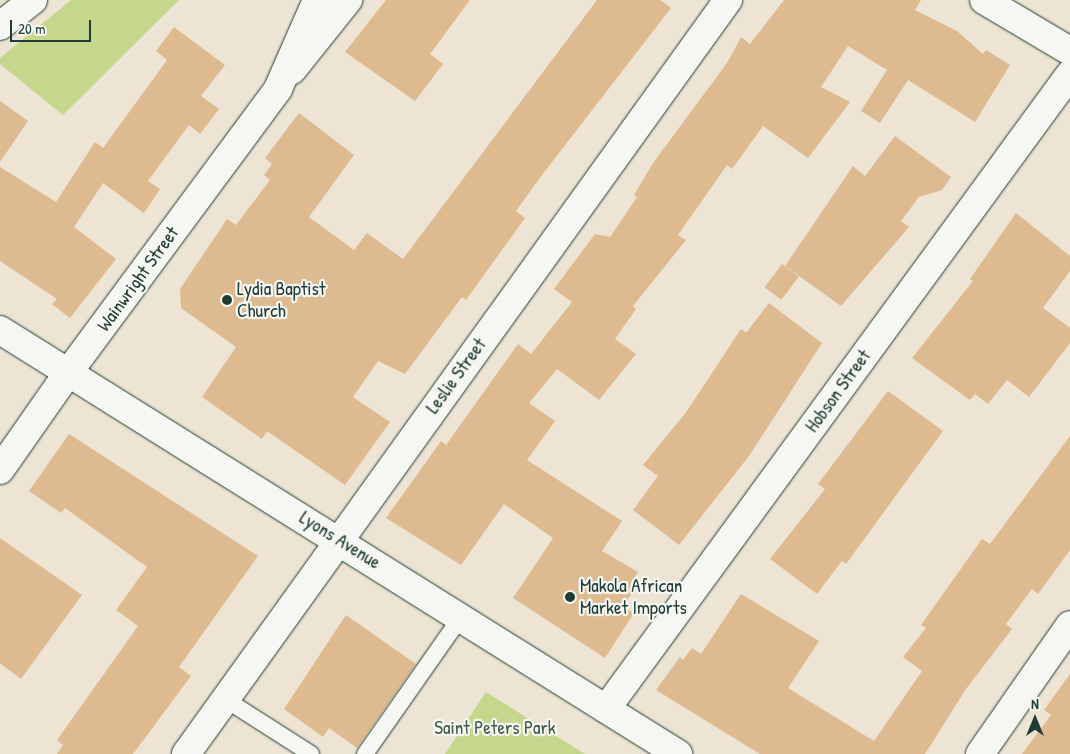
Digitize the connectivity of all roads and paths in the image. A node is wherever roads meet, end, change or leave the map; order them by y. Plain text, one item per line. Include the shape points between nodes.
1 (33, 0) edge
2 (317, 0) edge
3 (348, 0) edge
4 (728, 0) edge
5 (984, 0) edge
6 (0, 26) edge
7 (1070, 51) edge
8 (1070, 74) edge
9 (278, 89) junction
10 (0, 330) edge
11 (68, 373) junction
12 (0, 470) edge
13 (338, 539) junction
14 (461, 617) junction
15 (1070, 625) edge
16 (225, 699) junction
17 (606, 709) junction
18 (186, 754) edge
19 (311, 754) edge
20 (365, 754) edge
21 (678, 754) edge
22 (980, 754) edge

1 - 6 main road
2 - 9 main road, Wainwright Street
3 - 9 main road, Wainwright Street
4 - 13 main road, Leslie Street
5 - 7 main road
8 - 17 main road, Hobson Street
9 - 11 main road, Wainwright Street
10 - 11 main road, Lyons Avenue
11 - 12 main road, Wainwright Street
11 - 13 main road, Lyons Avenue
13 - 14 main road, Lyons Avenue
13 - 16 main road, Leslie Street
14 - 17 main road, Lyons Avenue
14 - 20 lane
15 - 22 main road
16 - 18 main road, Leslie Street
16 - 19 lane
17 - 21 main road, Lyons Avenue

